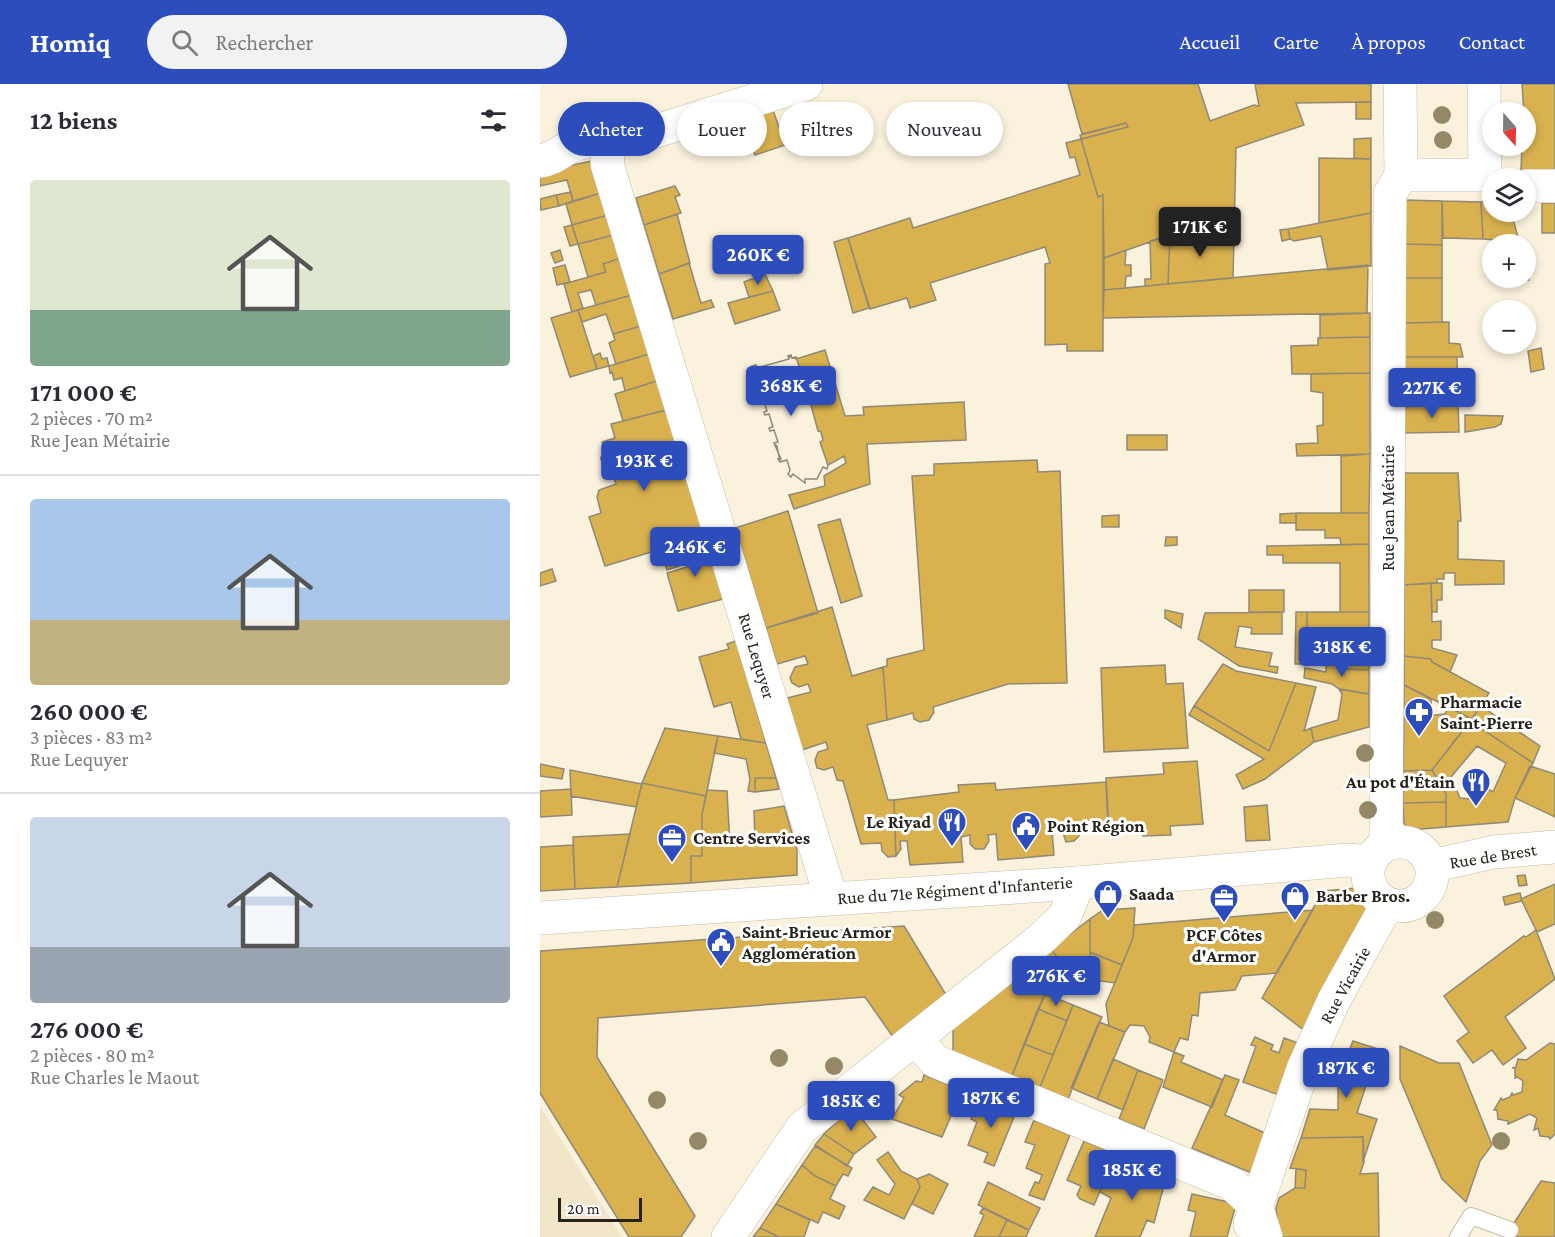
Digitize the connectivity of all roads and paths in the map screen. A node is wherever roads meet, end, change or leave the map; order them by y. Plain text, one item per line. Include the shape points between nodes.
1 (806, 84) edge
2 (1400, 84) edge
3 (1484, 84) edge
4 (665, 128) edge
5 (558, 156) edge
6 (608, 156) edge
7 (540, 161) edge
8 (1490, 168) edge
9 (1401, 175) junction
10 (1482, 177) edge
11 (1536, 186) edge
12 (1555, 186) edge
13 (1555, 847) edge
14 (1378, 853) junction
15 (1431, 866) junction
16 (1078, 882) junction
17 (831, 898) junction
18 (1387, 905) junction
19 (540, 918) edge
20 (923, 1025) junction
21 (1256, 1206) junction
22 (1510, 1230) dead end
23 (728, 1237) edge
24 (1246, 1237) edge
25 (1266, 1237) edge
26 (1458, 1237) edge

1 - 4 street
2 - 9 street
3 - 8 street
5 - 7 street
6 - 17 street, Rue Lequyer via 607,164
9 - 10 street
9 - 14 street, Rue Jean Métairie via 1390,194
11 - 12 street
13 - 15 street, Rue de Brest via 1494,852
14 - 15 street via 1408,843 1419,848
14 - 16 street, Rue du 71e Régiment d'Infanterie via 1348,860
14 - 18 street via 1367,873 1372,892
15 - 18 street via 1430,886 1417,902 1408,906
16 - 17 street, Rue du 71e Régiment d'Infanterie
16 - 20 street via 1065,916 1041,939
17 - 19 street, Rue du 71e Régiment d'Infanterie
18 - 21 street, Rue Vicairie via 1334,1000 1303,1069
20 - 21 street via 924,1048 935,1061 1232,1184
20 - 23 street via 879,1058 802,1128
21 - 24 street, Rue Vicairie
21 - 25 street
22 - 26 lane via 1471,1216

